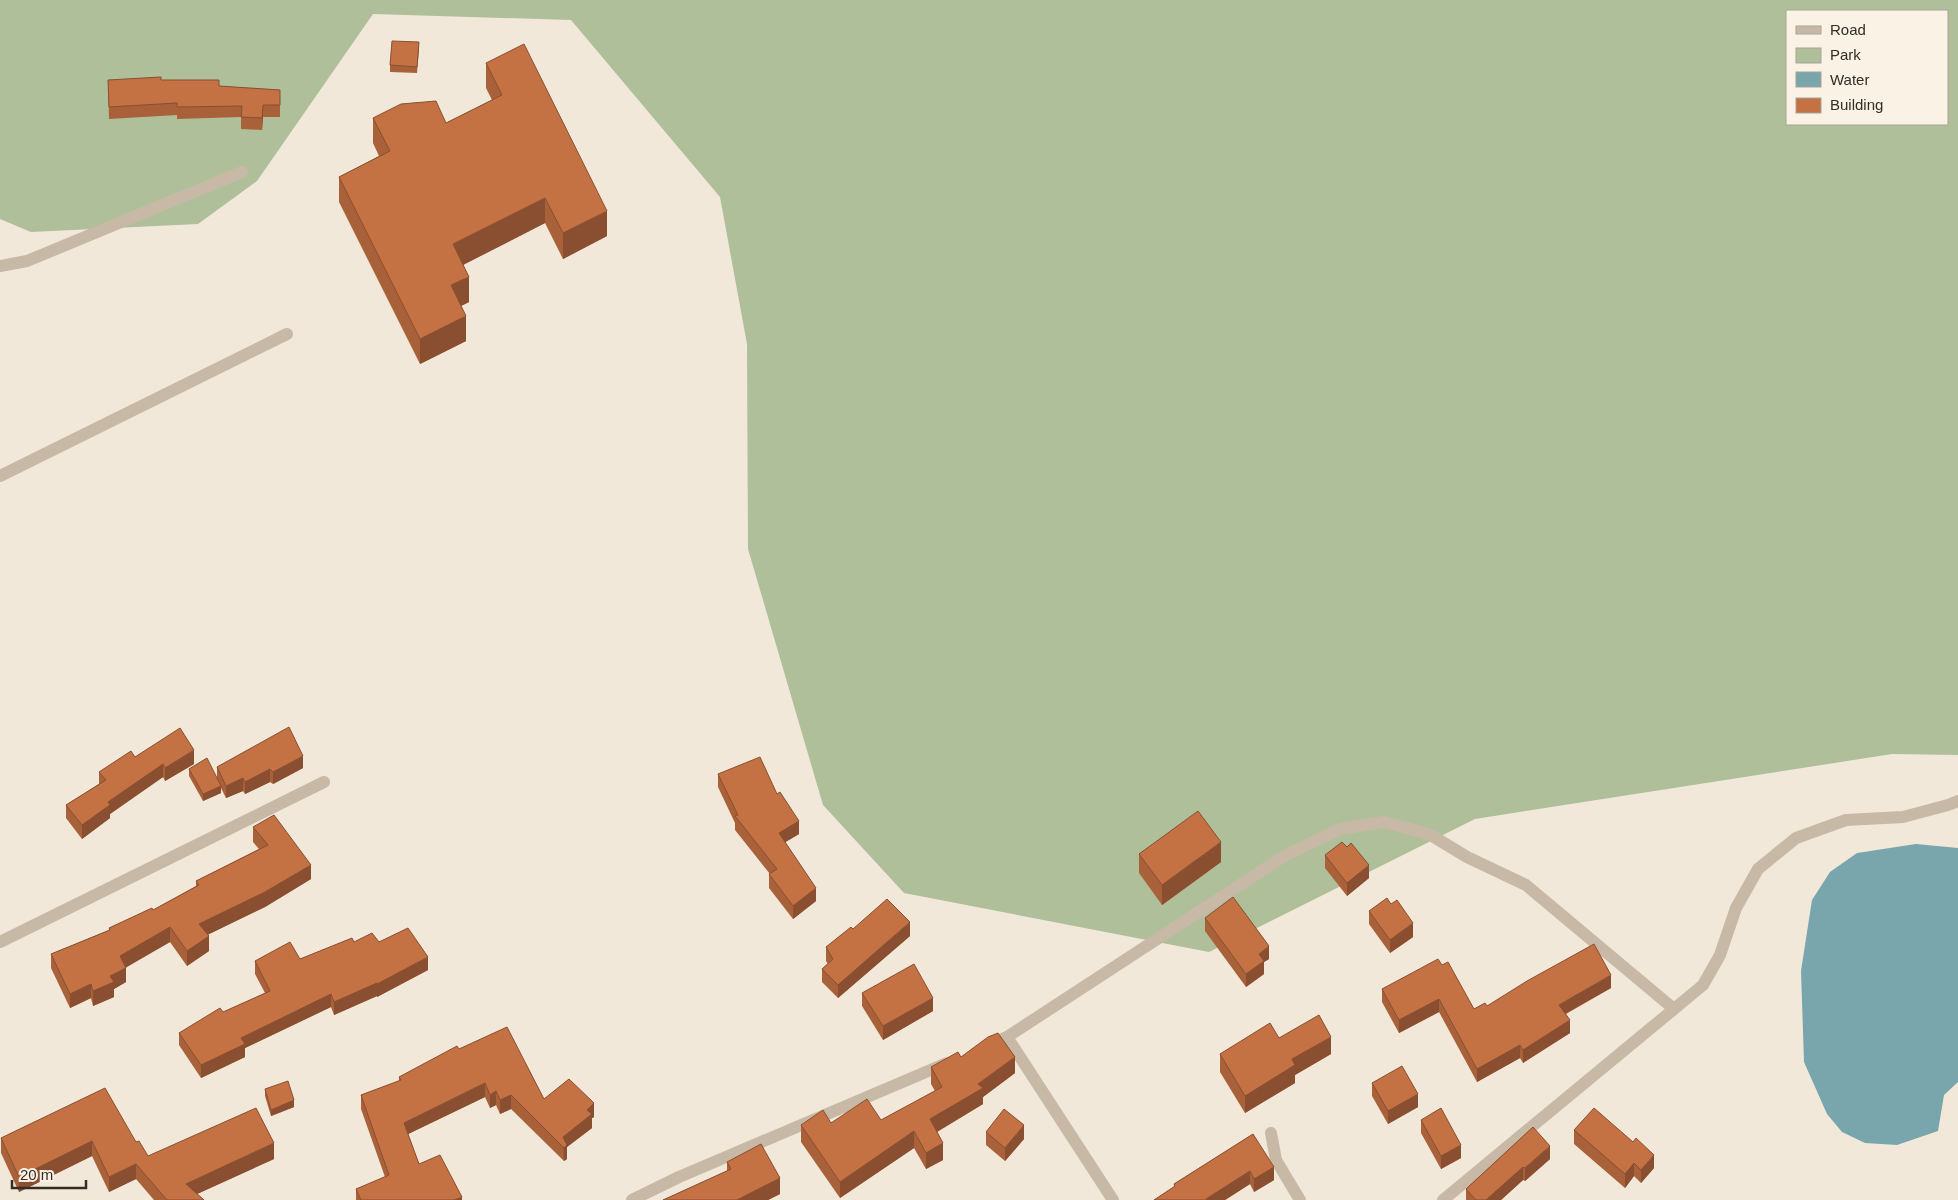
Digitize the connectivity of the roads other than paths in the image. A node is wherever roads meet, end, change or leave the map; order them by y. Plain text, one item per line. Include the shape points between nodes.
1 (242, 172) dead end
2 (0, 266) edge
3 (287, 334) dead end
4 (0, 476) edge
5 (324, 782) dead end
6 (1958, 801) edge
7 (0, 942) edge
8 (1674, 1009) junction
9 (1007, 1037) junction
10 (980, 1049) edge
11 (962, 1056) edge
12 (1271, 1133) dead end
13 (632, 1200) edge
14 (1113, 1200) edge
15 (1300, 1200) edge
16 (1443, 1200) edge

1 - 2 street via 27,261
3 - 4 street
5 - 7 street
6 - 8 street via 1903,817 1846,820 1796,838 1758,869 1736,908 1720,955 1702,985
8 - 9 street via 1526,885 1467,857 1429,834 1384,822 1340,829 1286,855
8 - 16 street
9 - 10 street
9 - 14 street
11 - 13 street
12 - 15 street via 1276,1160

